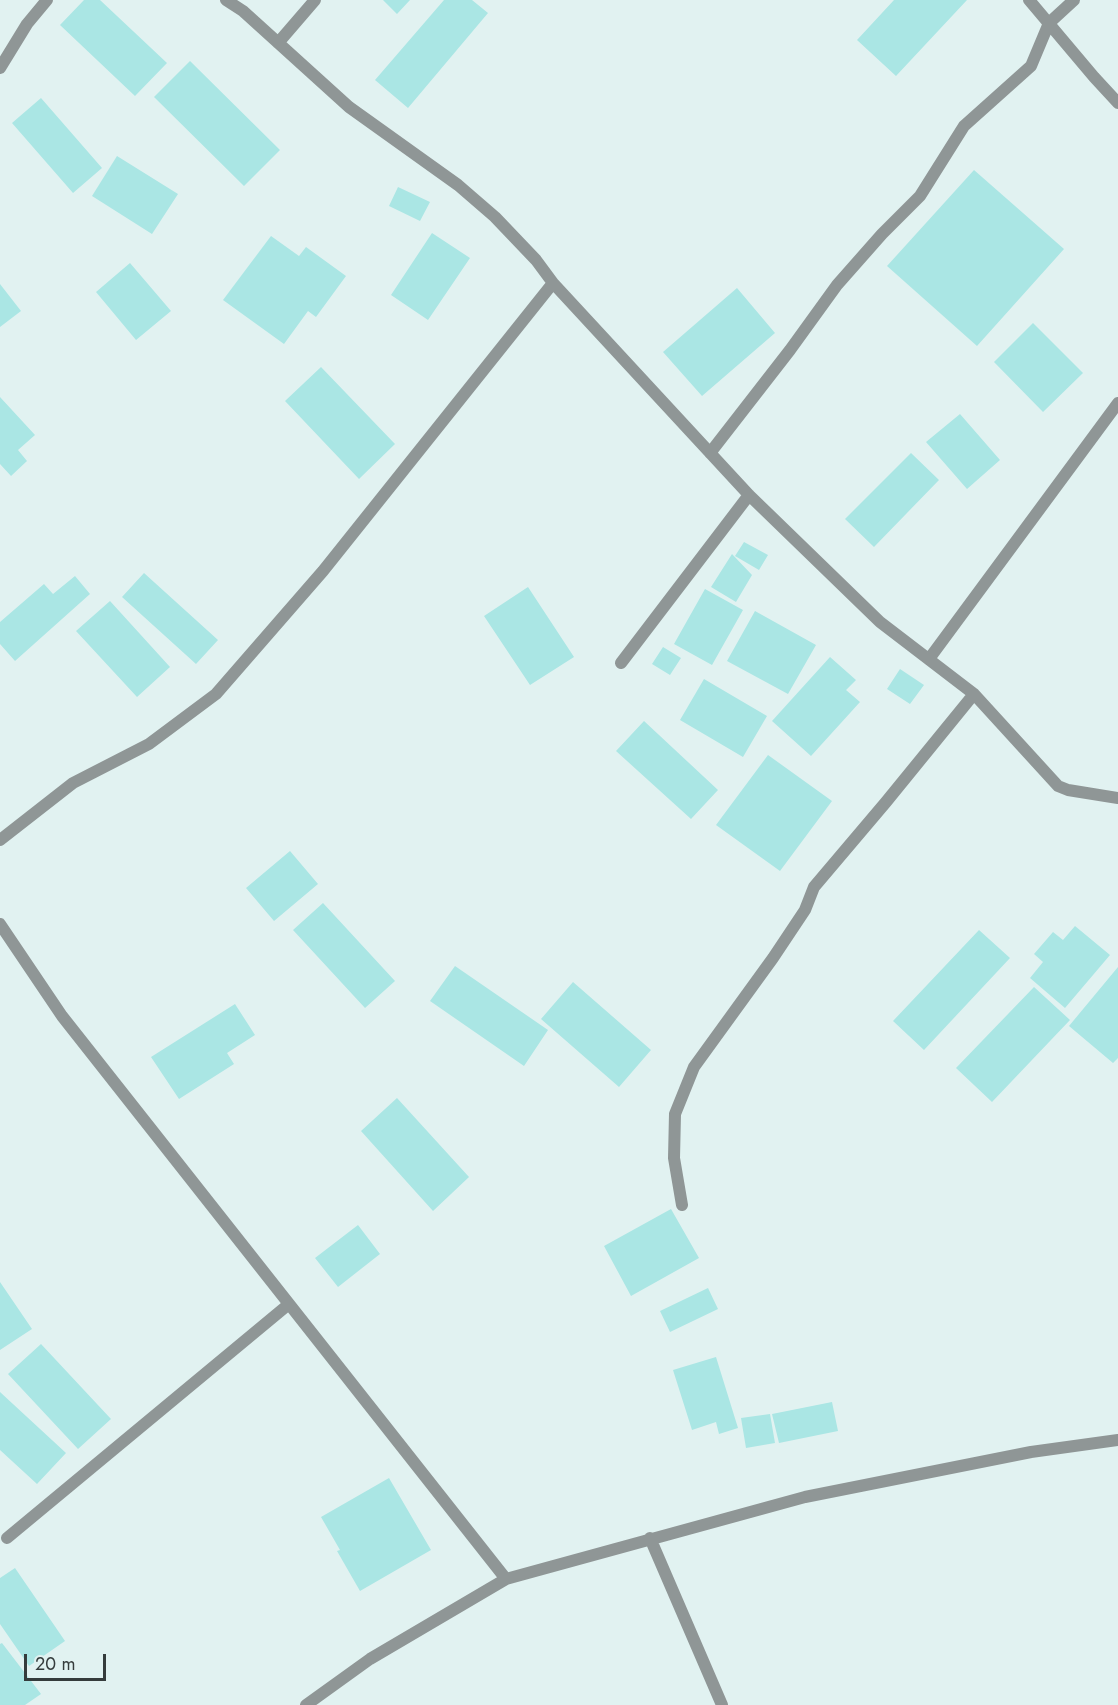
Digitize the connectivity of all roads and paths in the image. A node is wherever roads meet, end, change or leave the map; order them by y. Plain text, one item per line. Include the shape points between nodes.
1 (47, 0) edge
2 (226, 0) edge
3 (315, 0) edge
4 (1029, 0) edge
5 (1074, 0) edge
6 (1048, 23) junction
7 (278, 43) junction
8 (0, 68) edge
9 (1118, 102) edge
10 (553, 283) junction
11 (1118, 403) edge
12 (710, 453) junction
13 (749, 495) junction
14 (929, 659) junction
15 (621, 663) dead end
16 (974, 694) junction
17 (1118, 798) edge
18 (0, 840) edge
19 (0, 924) edge
20 (682, 1205) dead end
21 (289, 1304) junction
22 (1118, 1440) edge
23 (7, 1538) dead end
24 (650, 1538) junction
25 (506, 1579) junction
26 (306, 1705) edge
27 (722, 1705) edge

1 - 8 street
2 - 7 street via 243,10
3 - 7 street
4 - 6 street
5 - 6 street
6 - 9 street
6 - 12 street via 1031,66 964,126 920,195 837,285
7 - 10 street via 349,107 458,185 495,217
10 - 12 street
10 - 18 street via 323,572 216,694 149,744 73,783
11 - 14 street
12 - 13 street
13 - 14 street via 880,622
13 - 15 street
14 - 16 street
16 - 17 street via 1058,786
16 - 20 street via 814,887 805,910 780,948 694,1066 675,1114 674,1158
19 - 21 street via 62,1016
21 - 23 street
21 - 25 street
22 - 24 street via 1032,1452 805,1497
24 - 25 street
24 - 27 street
25 - 26 street via 370,1659

